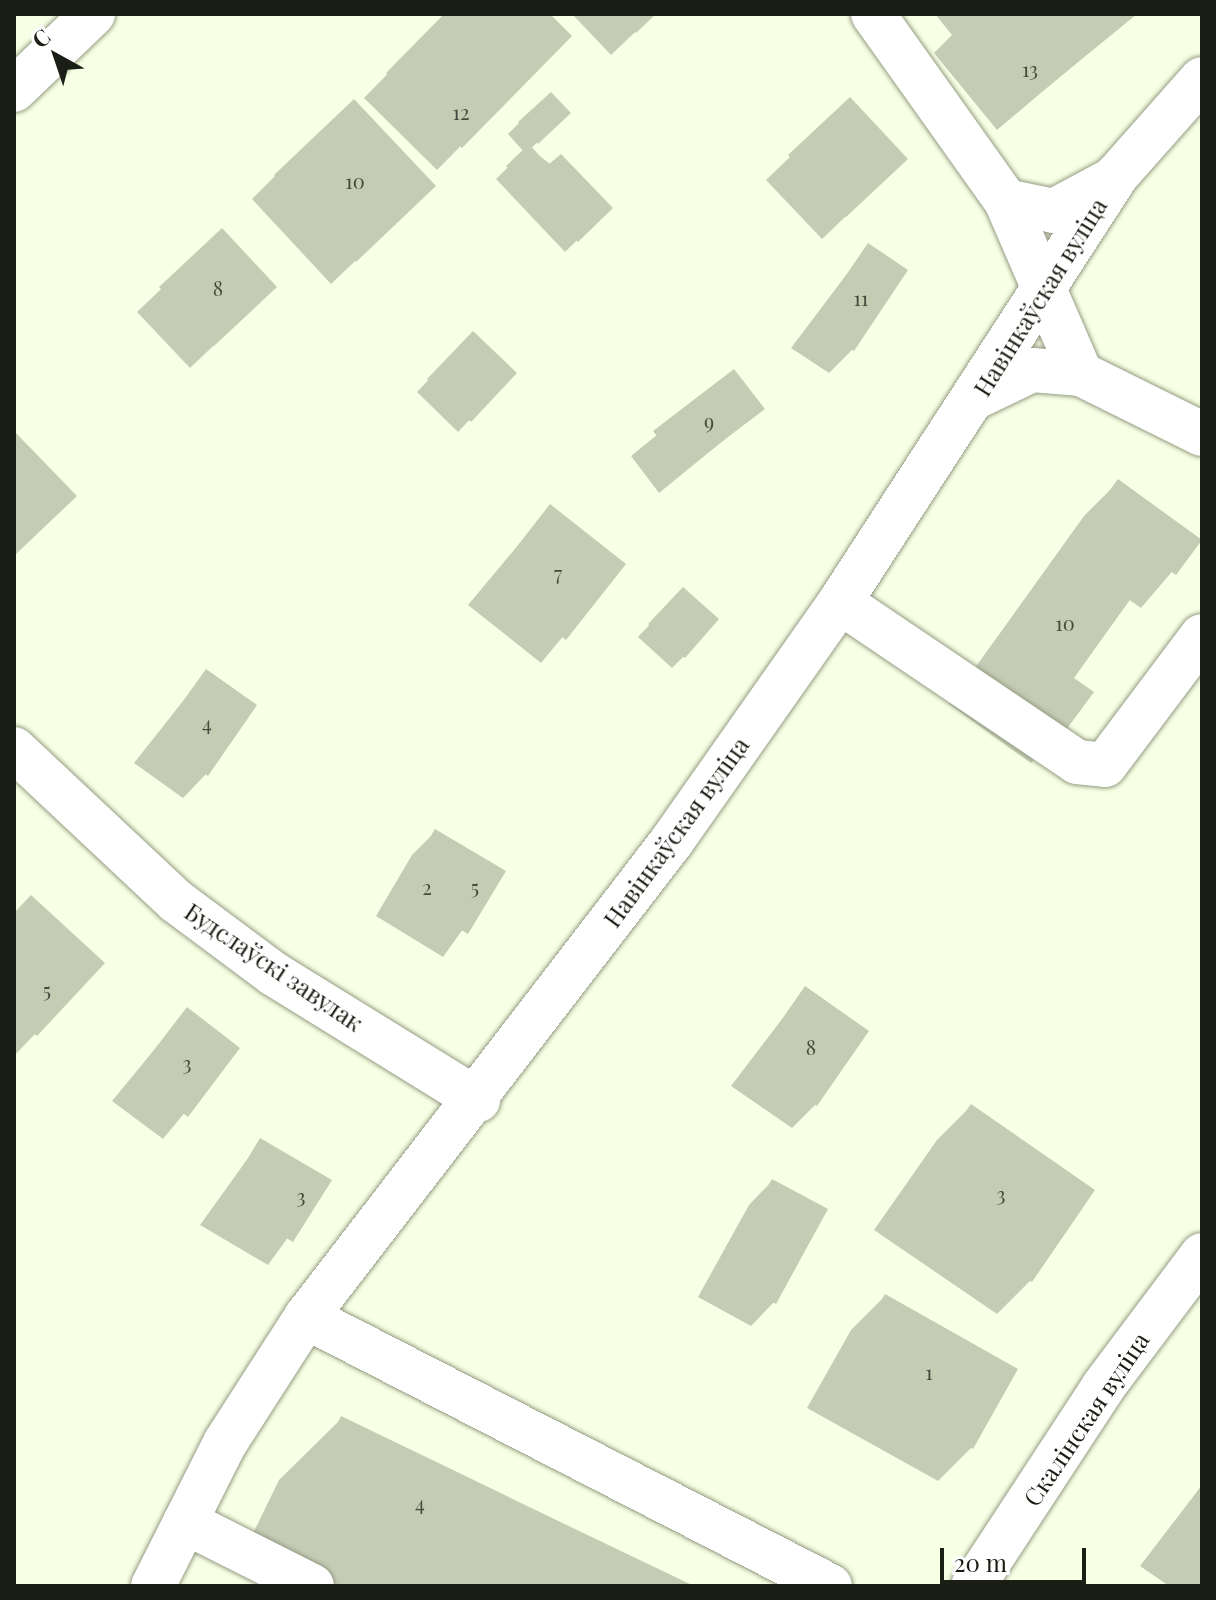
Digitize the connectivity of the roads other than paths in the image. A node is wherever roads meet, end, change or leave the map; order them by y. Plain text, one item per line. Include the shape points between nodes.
1 (93, 14) edge
2 (873, 14) edge
3 (1202, 79) edge
4 (14, 90) edge
5 (1117, 175) junction
6 (1006, 201) junction
7 (1044, 284) junction
8 (1081, 374) junction
9 (978, 396) junction
10 (1202, 434) edge
11 (840, 602) junction
12 (1202, 636) edge
13 (14, 749) edge
14 (478, 1100) junction
15 (1202, 1255) edge
16 (306, 1317) junction
17 (185, 1522) junction
18 (153, 1586) edge
19 (312, 1586) edge
20 (830, 1586) edge
21 (973, 1586) edge

1 - 4 street
2 - 6 street
3 - 5 street, Навінкаўская вуліца
5 - 6 street via 1054,211
5 - 7 street, Навінкаўская вуліца
6 - 7 street
7 - 8 street
7 - 9 street, Навінкаўская вуліца
8 - 9 street via 1032,370
8 - 10 street
9 - 11 street, Навінкаўская вуліца
11 - 12 street via 1077,762 1105,765
11 - 14 street, Навінкаўская вуліца
13 - 14 street, Будслаўскі завулак via 176,901 274,974
14 - 16 street, Навінкаўская вуліца
15 - 21 street, Скалінская вуліца via 1103,1387
16 - 17 street, Навінкаўская вуліца via 225,1443
16 - 20 street
17 - 18 street, Навінкаўская вуліца
17 - 19 street

